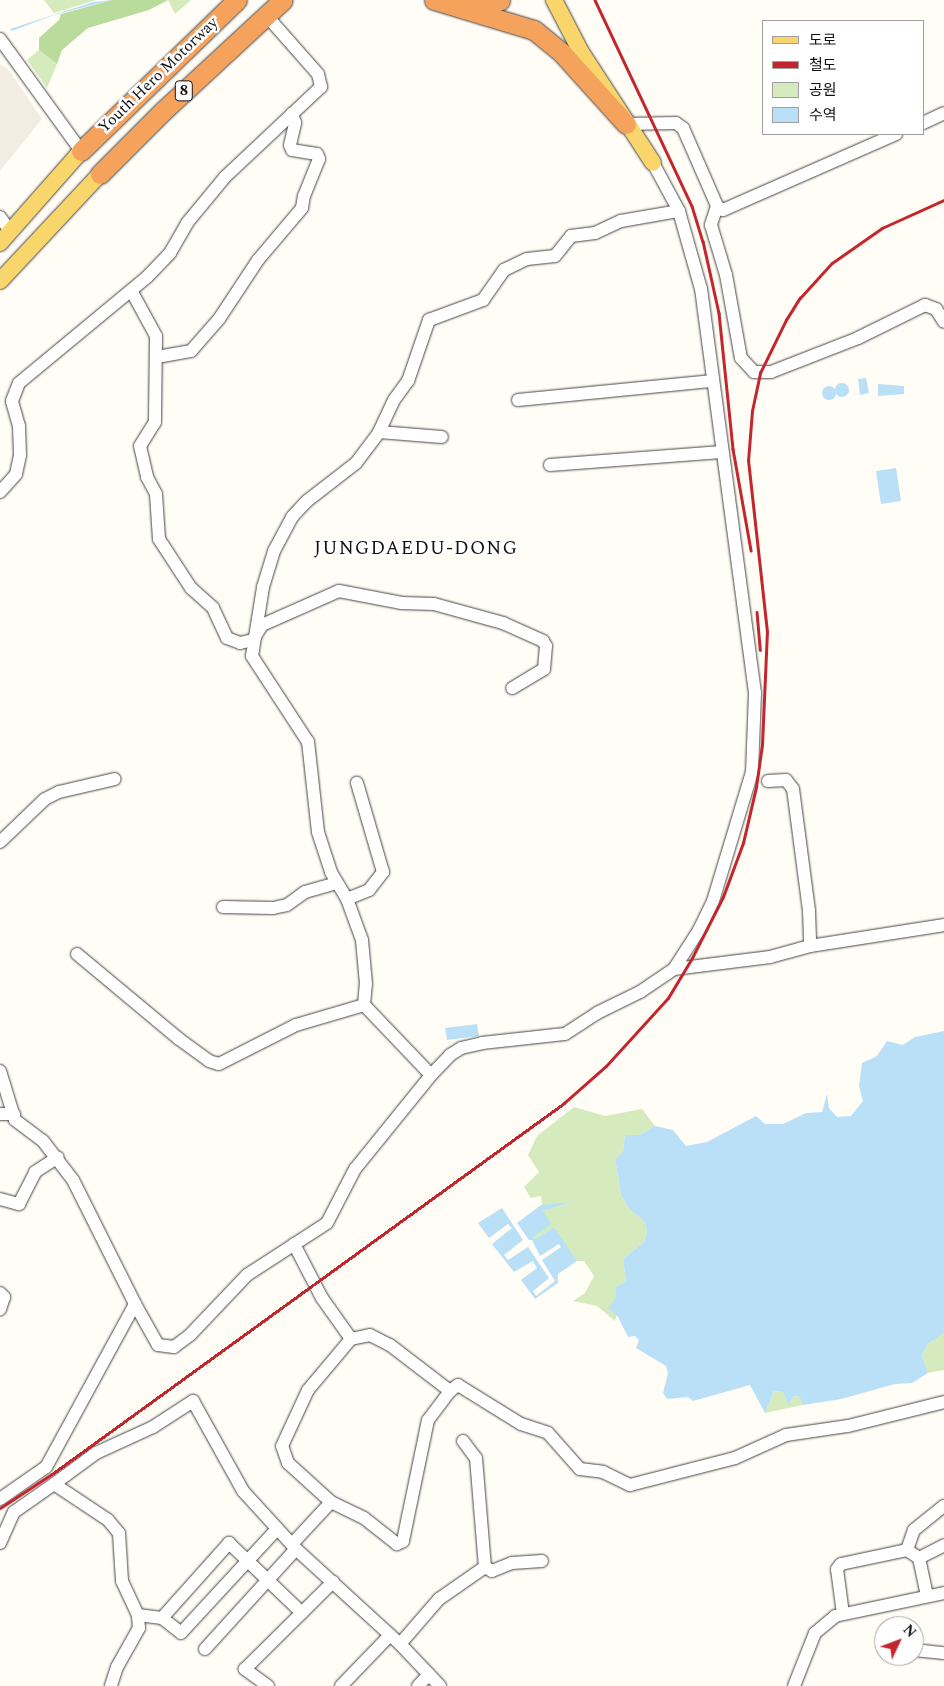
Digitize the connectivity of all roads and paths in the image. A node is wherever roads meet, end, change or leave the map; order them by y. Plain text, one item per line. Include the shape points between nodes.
1 (237, 0) edge
2 (291, 0) edge
3 (434, 0) edge
4 (500, 0) edge
5 (554, 0) edge
6 (447, 3) edge
7 (273, 8) edge
8 (0, 39) edge
9 (4, 53) edge
10 (292, 114) junction
11 (944, 114) edge
12 (924, 123) edge
13 (626, 124) junction
14 (894, 135) edge
15 (80, 152) junction
16 (653, 163) joint
17 (100, 174) joint
18 (717, 206) junction
19 (679, 211) junction
20 (0, 217) edge
21 (5, 237) edge
22 (0, 281) edge
23 (132, 292) junction
24 (944, 322) edge
25 (157, 357) junction
26 (713, 381) junction
27 (518, 400) dead end
28 (379, 432) junction
29 (442, 437) dead end
30 (722, 452) junction
31 (550, 465) dead end
32 (0, 492) edge
33 (253, 640) junction
34 (512, 688) dead end
35 (115, 779) dead end
36 (768, 781) dead end
37 (357, 783) dead end
38 (0, 842) edge
39 (337, 883) junction
40 (347, 899) junction
41 (223, 907) dead end
42 (944, 925) edge
43 (810, 946) junction
44 (77, 954) dead end
45 (674, 969) junction
46 (364, 1006) junction
47 (0, 1072) edge
48 (431, 1075) junction
49 (0, 1114) edge
50 (14, 1114) junction
51 (58, 1157) junction
52 (0, 1199) edge
53 (294, 1244) junction
54 (0, 1293) edge
55 (135, 1304) junction
56 (0, 1309) edge
57 (351, 1339) junction
58 (450, 1391) junction
59 (944, 1402) edge
60 (463, 1441) dead end
61 (54, 1484) junction
62 (0, 1499) edge
63 (330, 1502) junction
64 (944, 1506) edge
65 (278, 1529) junction
66 (0, 1543) edge
67 (944, 1545) edge
68 (294, 1546) junction
69 (907, 1550) junction
70 (919, 1558) junction
71 (248, 1560) junction
72 (542, 1560) dead end
73 (485, 1567) junction
74 (268, 1580) junction
75 (333, 1582) junction
76 (944, 1593) edge
77 (927, 1595) junction
78 (302, 1613) junction
79 (843, 1614) junction
80 (138, 1615) junction
81 (162, 1618) junction
82 (390, 1635) junction
83 (400, 1644) junction
84 (205, 1649) dead end
85 (924, 1651) edge
86 (944, 1653) edge
87 (429, 1674) junction
88 (111, 1686) edge
89 (268, 1686) edge
90 (341, 1686) edge
91 (418, 1686) edge
92 (440, 1686) edge
93 (794, 1686) edge

1 - 15 highway, Youth Hero Motorway / 8
2 - 7 highway, Youth Hero Motorway
3 - 6 highway
4 - 6 highway via 479,7
5 - 13 main road via 581,52
6 - 13 highway via 534,30 561,52
7 - 10 street via 322,83
7 - 17 highway, Youth Hero Motorway / 8
8 - 9 street
9 - 15 street
10 - 23 street via 225,177 187,223 170,253
10 - 25 street via 295,123 290,145 292,150 317,154 319,159 302,208 258,260 218,319 191,351
11 - 12 street
13 - 16 main road
13 - 18 street via 676,123 683,128
14 - 18 street via 836,158 728,210
15 - 21 main road, 8
16 - 19 street
17 - 22 main road, 8
18 - 24 street via 711,225 726,275 741,358 754,372 771,372 858,338 925,305 936,309
19 - 26 street via 701,289
19 - 28 street via 621,221 595,233 571,236 555,256 527,259 504,270 483,300 434,316 429,320 408,382 394,400
20 - 21 street
23 - 25 street via 156,336
23 - 32 street via 19,383 12,401 20,426 20,455 16,474
25 - 33 street via 155,422 140,446 140,457 156,494 159,539 191,588 213,608 227,638 240,643
26 - 27 street
26 - 30 street
28 - 29 street
28 - 33 street via 356,463 307,501 282,532 263,587
30 - 31 street
30 - 45 street via 753,659 755,740 748,788 713,901 700,930
33 - 34 street via 262,625 339,591 402,603 434,604 502,623 543,641 546,646 544,669
33 - 39 street via 252,656 257,667 299,724 308,742 318,832
35 - 38 street via 59,792 46,799
36 - 43 street via 786,780 793,789 809,911
37 - 40 street via 383,872 369,890
39 - 40 street
39 - 41 street via 305,892 286,905 273,908
40 - 46 street via 362,940 366,984
42 - 43 street
43 - 45 street via 770,957
44 - 46 street via 179,1039 209,1061 219,1064 296,1025
45 - 48 street via 565,1034 511,1038 462,1048
46 - 48 street
47 - 50 street
48 - 53 street via 354,1169 327,1223
49 - 50 street
50 - 51 street via 19,1125 43,1141
51 - 52 street via 35,1172 19,1204
51 - 55 street
53 - 55 street via 247,1275 190,1335 174,1347 158,1345
53 - 57 street via 322,1298
54 - 56 street via 4,1297
55 - 62 street via 46,1467
57 - 58 street via 370,1335 379,1337
57 - 63 street via 308,1390 282,1446 288,1464
58 - 59 street via 458,1385 521,1424 548,1433 580,1469 603,1472 630,1485 735,1458 786,1435 848,1426
58 - 63 street via 428,1420 403,1541 393,1543 364,1518
60 - 73 street via 476,1458
61 - 65 street via 96,1453 153,1427 193,1401 234,1470 236,1483
61 - 66 street via 14,1512
61 - 80 street via 108,1520 119,1533 122,1581
63 - 68 street
64 - 69 street via 914,1530
65 - 68 street
65 - 71 street
67 - 70 street
68 - 74 street
68 - 75 street
69 - 70 street
69 - 79 street via 841,1564 837,1569
70 - 77 street
71 - 74 street
71 - 81 street via 181,1633
71 - 81 street via 229,1544
72 - 73 street via 512,1563 492,1571
73 - 83 street via 439,1598
74 - 78 street
74 - 84 street
75 - 78 street
75 - 82 street
76 - 77 street
77 - 79 street
78 - 89 street via 245,1669
79 - 93 street via 830,1619 815,1633
80 - 81 street
80 - 88 street via 139,1628 117,1667
82 - 83 street
82 - 90 street
83 - 87 street
85 - 86 street
87 - 91 street
87 - 92 street

